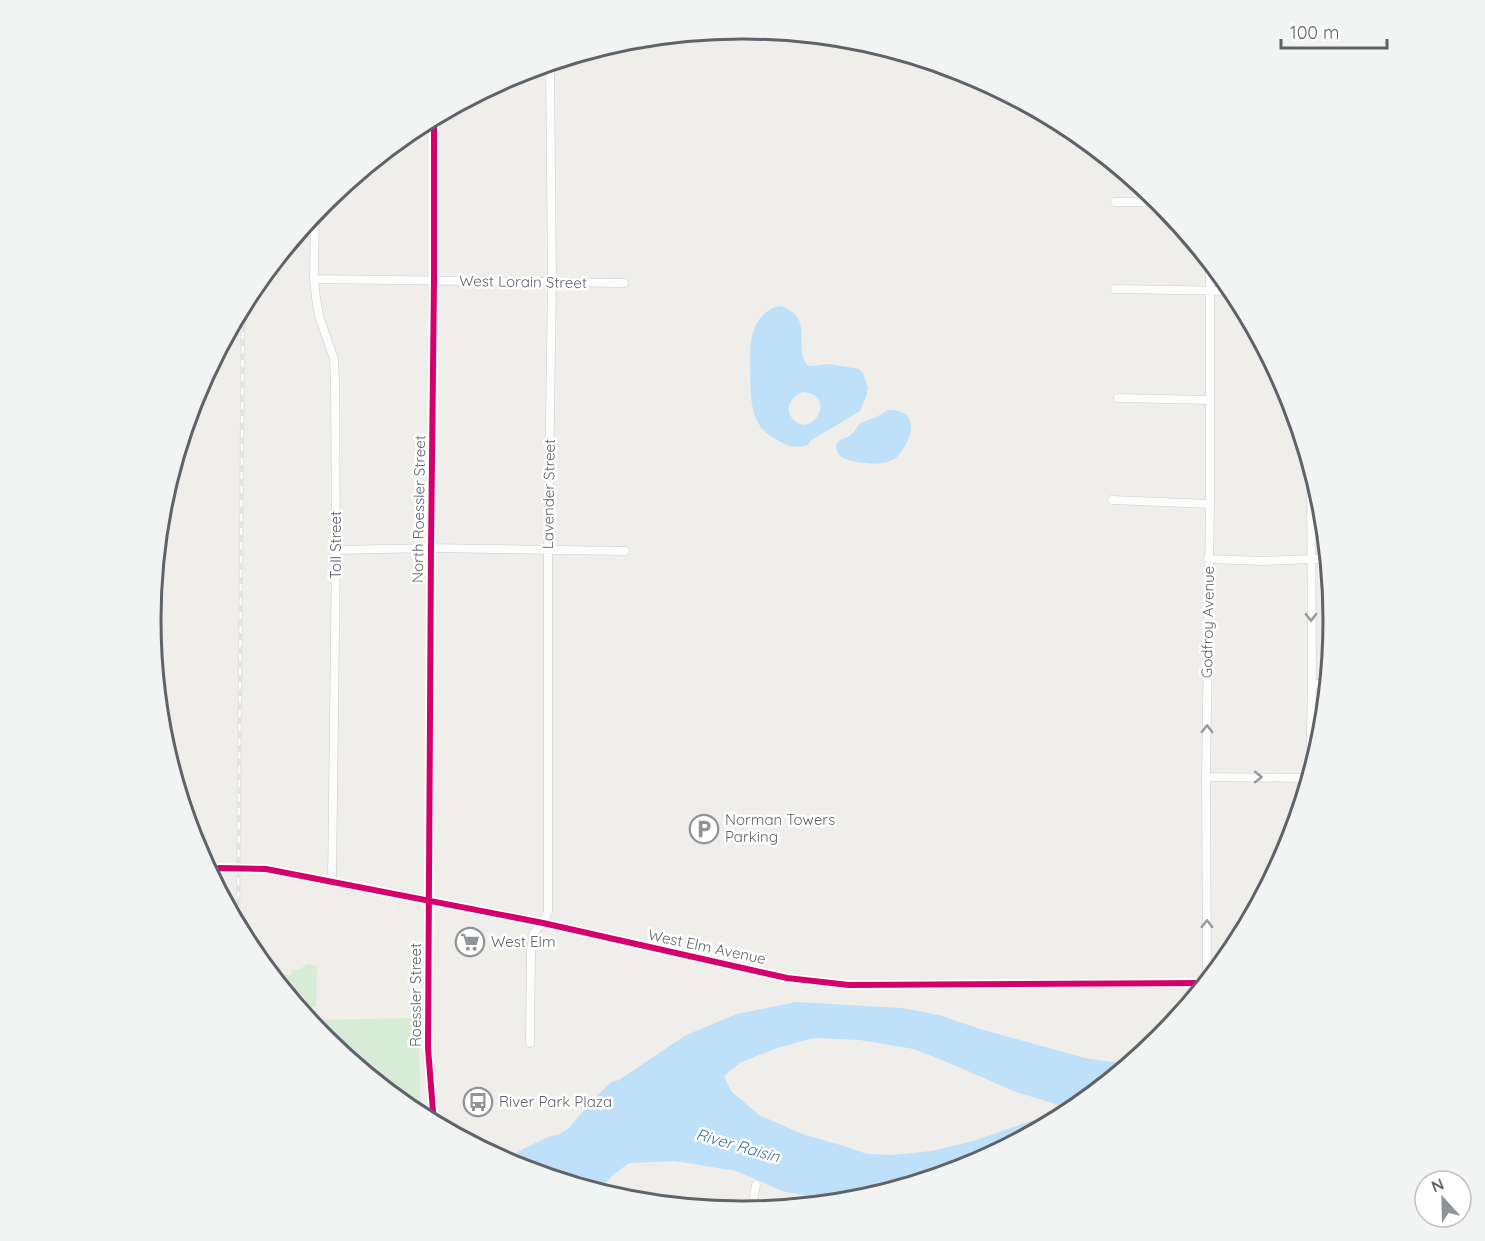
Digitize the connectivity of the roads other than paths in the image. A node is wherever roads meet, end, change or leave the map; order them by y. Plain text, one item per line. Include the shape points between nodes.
1 (550, 72) edge
2 (434, 128) edge
3 (1115, 202) dead end
4 (1146, 202) edge
5 (315, 226) edge
6 (1210, 275) edge
7 (314, 279) junction
8 (434, 280) junction
9 (552, 282) junction
10 (624, 283) dead end
11 (1115, 289) dead end
12 (1210, 291) junction
13 (1222, 291) edge
14 (1118, 398) dead end
15 (1210, 400) junction
16 (1311, 499) edge
17 (1112, 500) dead end
18 (1210, 504) junction
19 (430, 548) junction
20 (336, 550) junction
21 (548, 550) junction
22 (624, 551) dead end
23 (1208, 559) junction
24 (1311, 559) junction
25 (1321, 559) edge
26 (1312, 684) junction
27 (1320, 684) edge
28 (1311, 743) edge
29 (1206, 777) junction
30 (1302, 778) edge
31 (217, 869) edge
32 (332, 881) junction
33 (429, 902) junction
34 (543, 923) junction
35 (1207, 970) edge
36 (1197, 983) edge
37 (530, 1043) dead end
38 (432, 1112) edge
39 (756, 1185) dead end
40 (753, 1202) edge

1 - 9 street, Lavender Street
2 - 8 street, North Roessler Street
3 - 4 street
5 - 7 street, Toll Street
6 - 12 street, Godfroy Avenue
7 - 8 street, West Lorain Street
7 - 20 street, Toll Street via 319,316 334,359
8 - 9 street, West Lorain Street
8 - 19 street, North Roessler Street
9 - 10 street, West Lorain Street
9 - 21 street, Lavender Street
11 - 12 street
12 - 13 street
12 - 15 street, Godfroy Avenue
14 - 15 street
15 - 18 street, Godfroy Avenue
16 - 24 street
17 - 18 street
18 - 23 street, Godfroy Avenue
19 - 20 street
19 - 21 street
19 - 33 street, North Roessler Street
20 - 32 street, Toll Street
21 - 22 street
21 - 34 street, Lavender Street via 548,912
23 - 24 street
29 -> 23 street, Godfroy Avenue
24 - 25 street
24 -> 26 street
26 - 27 street
26 - 28 street
29 -> 30 street
35 -> 29 street, Godfroy Avenue
31 - 32 street, West Elm Avenue via 266,869
32 - 33 street, West Elm Avenue
33 - 34 street, West Elm Avenue
33 - 38 street, Roessler Street via 428,1048
34 - 36 street, West Elm Avenue via 787,978 849,985
34 - 37 street, Lavender Street via 532,938
39 - 40 street

